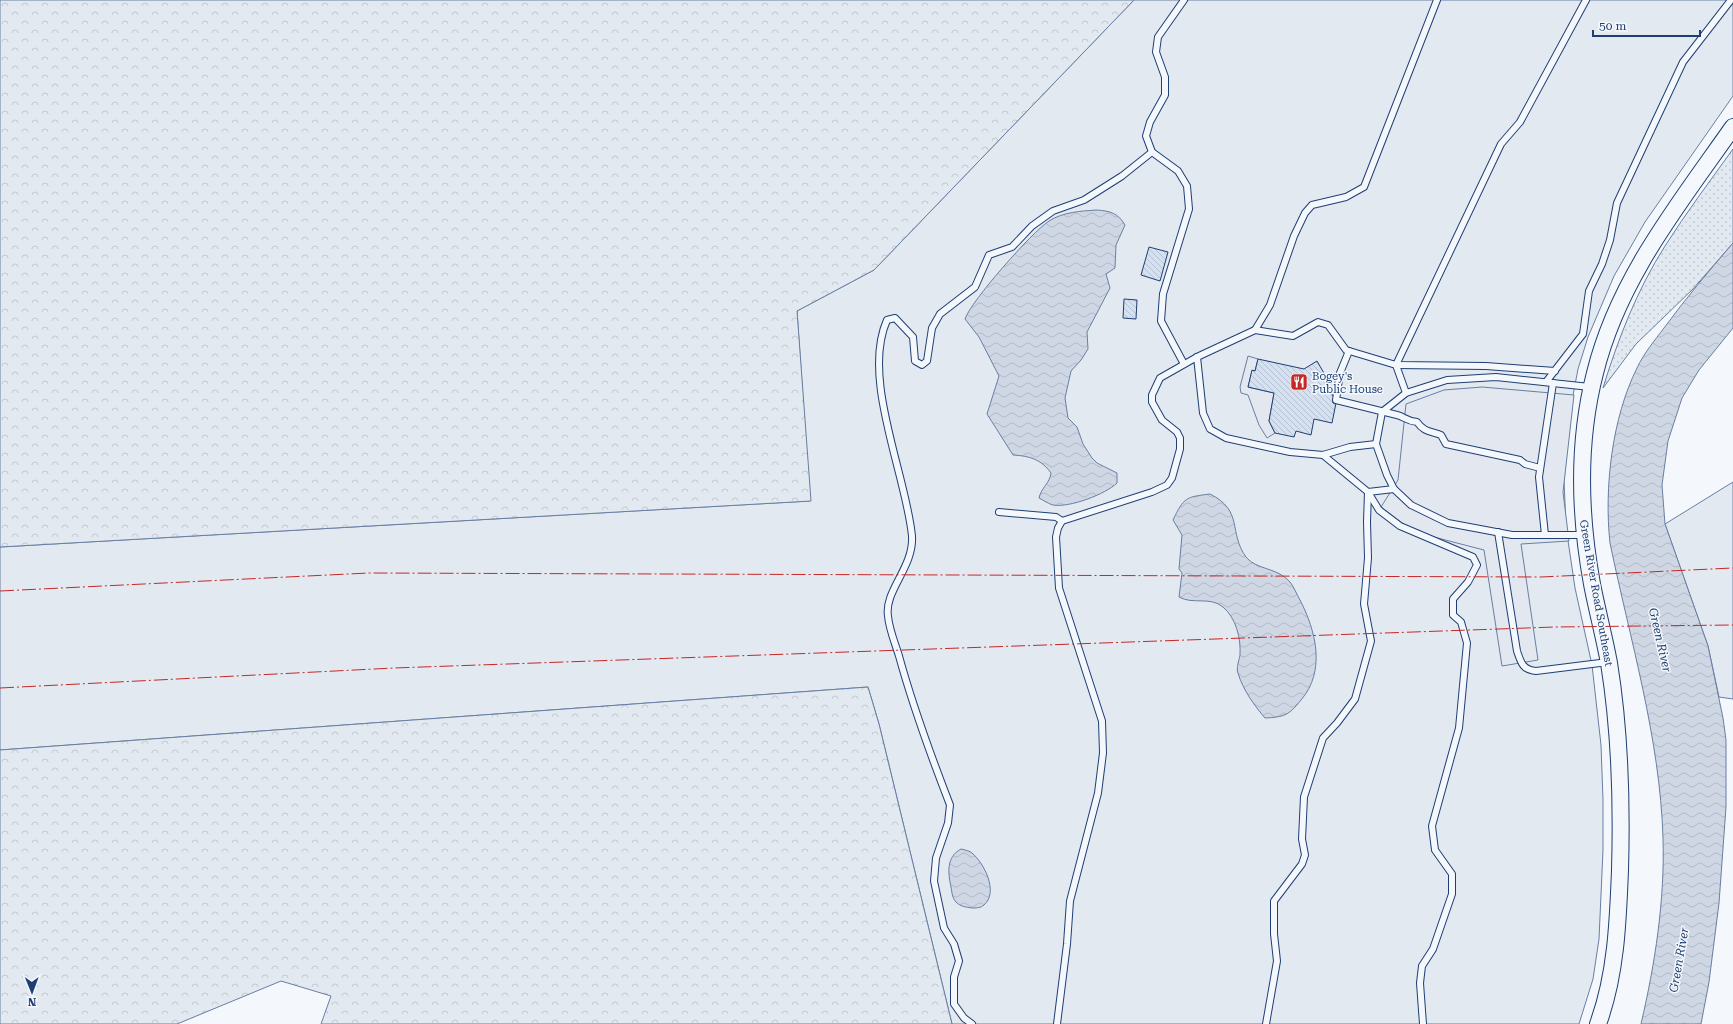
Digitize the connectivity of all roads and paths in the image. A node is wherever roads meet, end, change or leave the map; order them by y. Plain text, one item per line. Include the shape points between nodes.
1 (1184, 0) edge
2 (1437, 0) edge
3 (1586, 0) edge
4 (1731, 0) edge
5 (1733, 127) edge
6 (1152, 152) junction
7 (1256, 330) junction
8 (1349, 351) junction
9 (1197, 357) junction
10 (1184, 364) junction
11 (1396, 365) junction
12 (1555, 371) junction
13 (1550, 383) junction
14 (1592, 387) junction
15 (1406, 393) junction
16 (1382, 412) junction
17 (1376, 444) junction
18 (1323, 455) junction
19 (1540, 468) junction
20 (1394, 489) junction
21 (1368, 492) junction
22 (999, 512) dead end
23 (1062, 521) junction
24 (1498, 532) junction
25 (1545, 535) junction
26 (1584, 535) junction
27 (1608, 662) junction
28 (972, 1024) edge
29 (1057, 1024) edge
30 (1266, 1024) edge
31 (1423, 1024) edge
32 (1598, 1024) edge

1 - 6 lane via 1158,37 1156,52 1165,77 1165,95 1150,122 1146,136
2 - 7 lane via 1364,187 1346,196 1312,205 1305,213 1294,236 1270,305
3 - 11 lane via 1520,122 1500,144
4 - 12 lane via 1683,62 1617,203 1610,240 1589,291 1583,334
5 - 14 street, Green River Road Southeast via 1659,231 1629,284 1604,342
6 - 10 lane via 1178,170 1187,186 1189,209 1163,294 1161,321
6 - 28 lane via 1122,176 1084,200 1053,211 1032,226 1012,247 989,255 975,287 940,314 932,328 927,361 922,365 915,361 913,338 895,318 887,320 882,332 880,368 883,400 912,537 912,550 887,605 888,616 905,680 950,805 948,823 936,858 934,881 944,928 954,944 959,961 954,977 954,1004
7 - 8 lane via 1293,336 1318,322 1328,325 1342,346
7 - 9 lane
8 - 11 lane
8 - 16 lane via 1340,373 1336,400
9 - 10 lane
9 - 18 lane via 1203,413 1210,429 1226,438 1290,452
10 - 23 lane via 1160,378 1152,395 1152,402 1159,415 1180,438 1180,449 1172,478 1167,485
11 - 12 lane via 1486,366
11 - 15 lane
12 - 13 lane
13 - 14 lane
13 - 15 lane via 1496,377 1447,380
13 - 19 lane
14 - 26 street, Green River Road Southeast via 1582,455
15 - 16 lane
16 - 17 lane
16 - 19 lane via 1417,422 1429,433 1441,435 1446,444 1520,460
17 - 18 lane via 1350,447
17 - 20 lane
18 - 21 lane
19 - 25 lane
20 - 21 lane
20 - 24 lane via 1411,505 1448,524
21 - 30 lane via 1368,558 1364,604 1371,641 1355,699 1323,738 1304,797 1302,839 1306,855 1274,901 1277,961
21 - 31 lane via 1379,510 1400,526 1473,557 1477,565 1468,582 1453,599 1453,616 1461,622 1467,642 1459,728 1432,826 1435,850 1452,874 1452,894 1433,949 1422,966 1420,982
22 - 23 lane via 1056,517
23 - 29 lane via 1056,537 1059,588 1102,721 1103,753 1098,793 1070,901
24 - 25 lane via 1512,535
24 - 27 lane via 1521,665 1536,672
25 - 26 lane
26 - 27 street, Green River Road Southeast
27 - 32 street, Green River Road Southeast via 1618,744 1620,850 1616,941 1610,982

